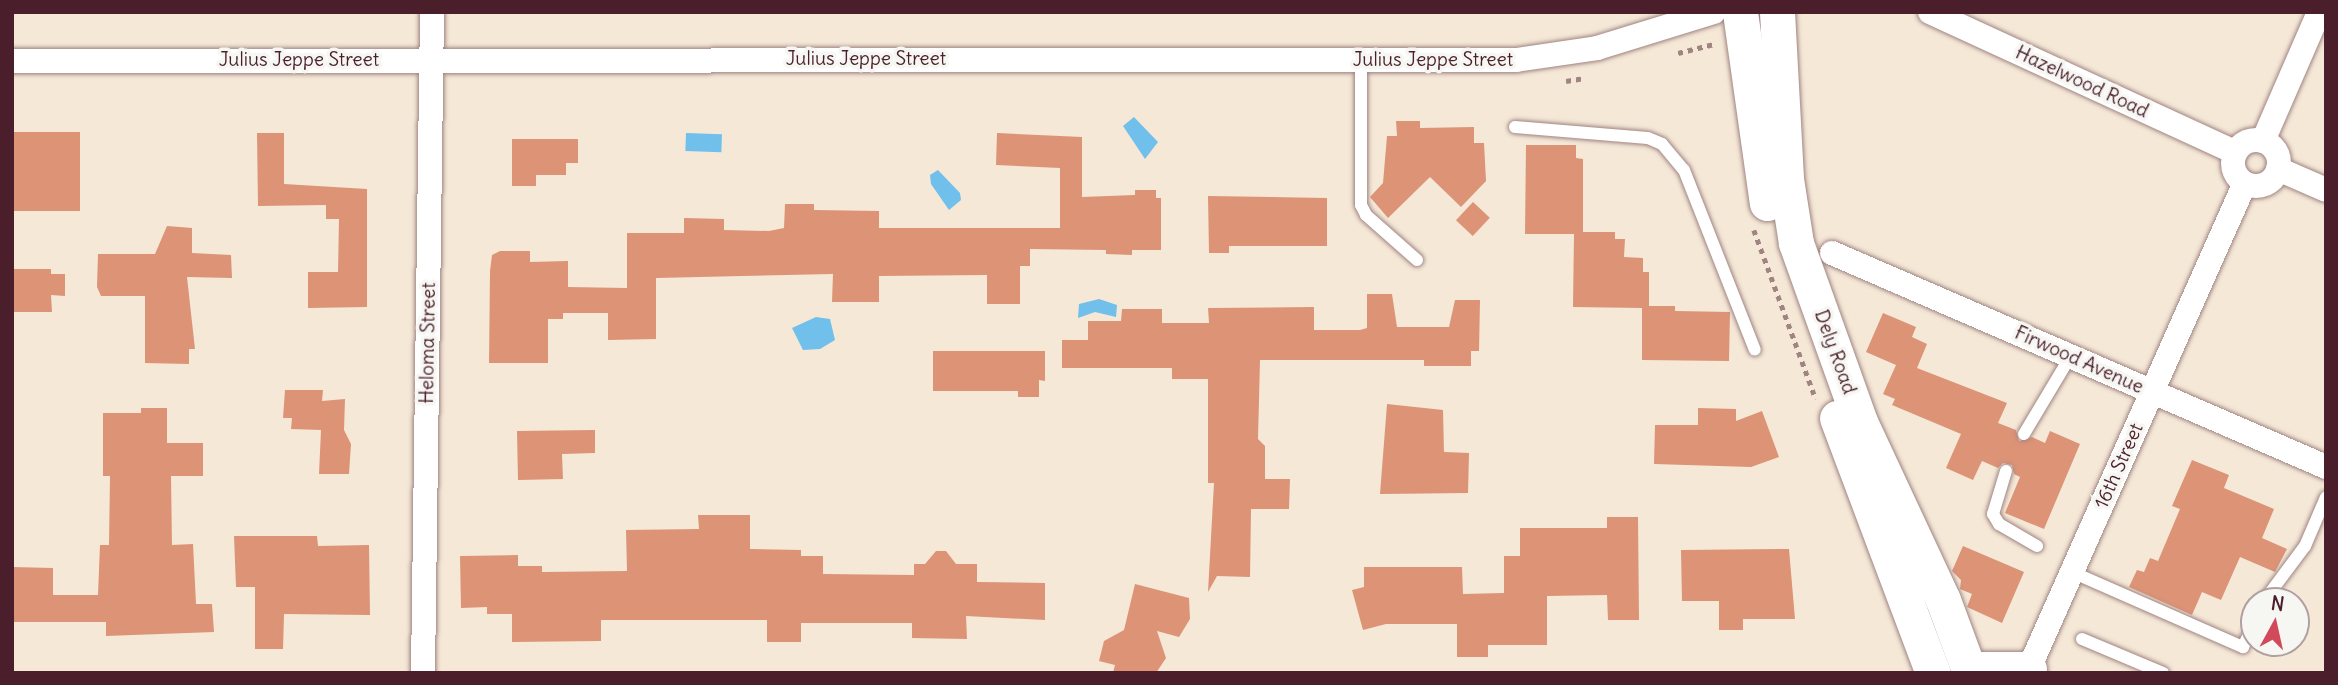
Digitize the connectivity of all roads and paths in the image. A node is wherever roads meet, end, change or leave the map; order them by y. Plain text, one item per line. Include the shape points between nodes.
1 (432, 12) edge
2 (1714, 12) edge
3 (1740, 12) edge
4 (1777, 12) edge
5 (1930, 12) edge
6 (2319, 12) edge
7 (1672, 54) dead end
8 (1715, 57) dead end
9 (433, 60) junction
10 (12, 61) edge
11 (1361, 61) junction
12 (1592, 76) dead end
13 (1553, 82) dead end
14 (1515, 127) dead end
15 (2263, 141) junction
16 (2235, 152) junction
17 (2278, 169) junction
18 (2245, 183) junction
19 (2326, 190) edge
20 (1750, 218) dead end
21 (1832, 253) dead end
22 (1417, 260) dead end
23 (1755, 350) dead end
24 (2070, 357) junction
25 (2152, 392) junction
26 (1821, 413) dead end
27 (2024, 434) dead end
28 (2326, 467) edge
29 (2006, 471) dead end
30 (2326, 497) edge
31 (2037, 546) dead end
32 (2073, 572) junction
33 (2275, 587) edge
34 (2082, 639) dead end
35 (2240, 646) edge
36 (1969, 671) edge
37 (2028, 671) edge
38 (423, 673) edge
39 (1933, 673) edge
40 (2163, 673) edge

1 - 9 street, Heloma Street
2 - 11 street, Julius Jeppe Street via 1552,57
3 - 39 main road, Dely Road via 1775,255
4 - 36 main road, Dely Road via 1786,179 1796,243 1860,422 1933,577
5 - 16 street, Hazelwood Road
6 - 15 street
7 - 8 path via 1712,43
9 - 10 street, Julius Jeppe Street
9 - 11 street, Julius Jeppe Street
9 - 38 street, Heloma Street
11 - 22 lane via 1362,205 1366,215
12 - 13 path
14 - 23 lane via 1648,138 1662,144 1684,170
15 - 16 street via 2247,141
15 - 17 street via 2276,151
16 - 18 street via 2235,173
17 - 18 street via 2266,183
17 - 19 street
18 - 25 street, 16th Street
20 - 26 path
21 - 24 street, Firwood Avenue
24 - 25 street, Firwood Avenue
24 - 27 lane
25 - 28 street, Firwood Avenue
25 - 32 street, 16th Street
29 - 31 lane via 1993,501 1993,514 1999,524
30 - 33 lane via 2305,547
32 - 35 lane
32 - 37 street, 16th Street
34 - 40 lane
36 - 37 main road

